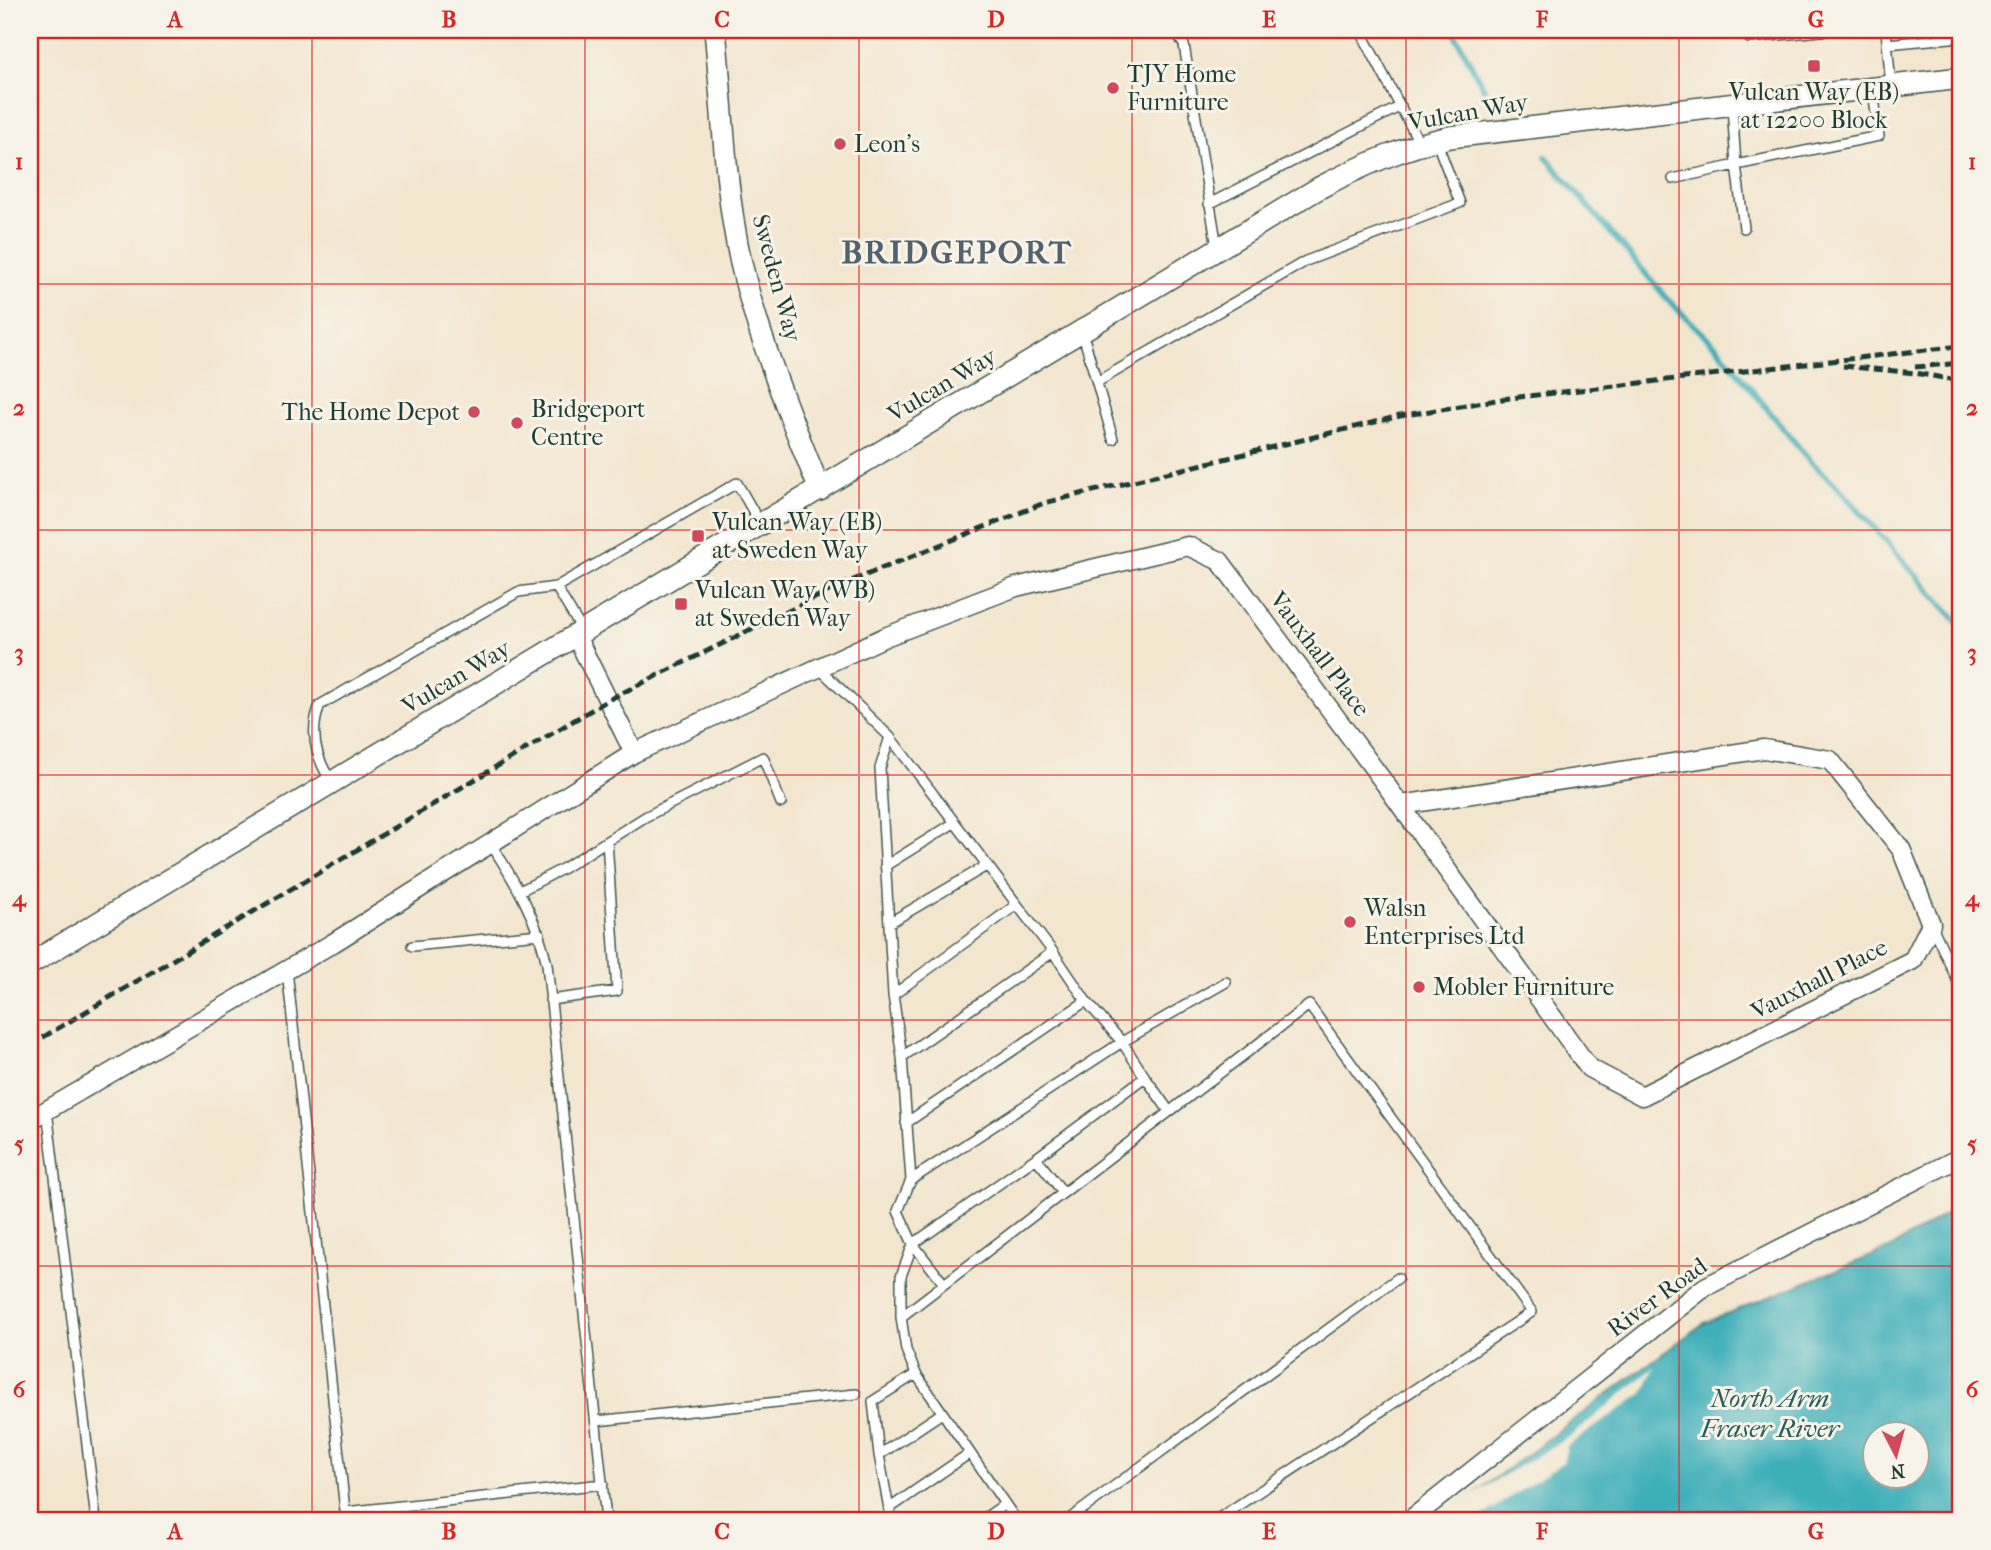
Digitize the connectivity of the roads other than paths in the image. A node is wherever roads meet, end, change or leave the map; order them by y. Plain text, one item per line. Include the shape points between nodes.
1 (715, 30) edge
2 (1175, 30) edge
3 (1360, 30) edge
4 (1831, 30) edge
5 (1886, 30) edge
6 (1961, 37) edge
7 (1749, 38) dead end
8 (1887, 44) junction
9 (1961, 78) edge
10 (1882, 87) junction
11 (1731, 104) junction
12 (1401, 106) junction
13 (1428, 142) junction
14 (1736, 165) junction
15 (1673, 179) dead end
16 (1209, 204) junction
17 (1744, 228) dead end
18 (1218, 249) junction
19 (1082, 331) junction
20 (1097, 382) junction
21 (1113, 439) dead end
22 (820, 490) junction
23 (761, 525) junction
24 (556, 587) junction
25 (580, 634) junction
26 (819, 668) junction
27 (890, 737) junction
28 (634, 753) junction
29 (332, 783) junction
30 (781, 803) dead end
31 (1401, 805) junction
32 (954, 823) junction
33 (607, 841) junction
34 (491, 844) junction
35 (885, 866) junction
36 (986, 866) junction
37 (520, 891) junction
38 (1016, 905) junction
39 (888, 923) junction
40 (1931, 924) junction
41 (540, 934) junction
42 (412, 946) dead end
43 (1053, 952) junction
44 (30, 964) edge
45 (287, 970) junction
46 (1226, 982) dead end
47 (1961, 988) edge
48 (893, 995) junction
49 (550, 1000) junction
50 (1086, 1001) junction
51 (1122, 1042) junction
52 (902, 1057) junction
53 (1145, 1077) junction
54 (47, 1110) junction
55 (1168, 1111) junction
56 (30, 1120) edge
57 (906, 1123) junction
58 (1961, 1157) edge
59 (1036, 1158) junction
60 (911, 1180) junction
61 (1062, 1192) junction
62 (913, 1244) junction
63 (1398, 1278) dead end
64 (944, 1284) junction
65 (901, 1318) junction
66 (916, 1374) junction
67 (856, 1394) dead end
68 (942, 1413) junction
69 (596, 1421) junction
70 (970, 1453) junction
71 (879, 1455) junction
72 (603, 1484) junction
73 (1005, 1504) junction
74 (890, 1508) junction
75 (345, 1516) edge
76 (96, 1520) edge
77 (606, 1520) edge
78 (891, 1520) edge
79 (982, 1520) edge
80 (1016, 1520) edge
81 (1068, 1520) edge
82 (1216, 1520) edge
83 (1410, 1520) edge

1 - 22 street, Sweden Way via 734,226 742,264 761,330
2 - 16 lane via 1184,45
3 - 12 lane
4 - 7 lane
5 - 8 lane
6 - 8 lane
8 - 10 lane
9 - 10 street, Vulcan Way
10 - 11 street, Vulcan Way
10 - 14 lane via 1879,136
11 - 13 street, Vulcan Way
11 - 14 lane
12 - 13 lane
12 - 16 lane
13 - 18 street, Vulcan Way via 1363,165
13 - 20 lane via 1460,203 1306,261
14 - 15 lane
14 - 17 lane
16 - 18 lane
18 - 19 street, Vulcan Way
19 - 20 lane
19 - 22 street, Vulcan Way
20 - 21 lane
22 - 23 street, Vulcan Way
23 - 24 lane via 737,484
23 - 25 street, Vulcan Way
24 - 25 lane
24 - 29 lane via 518,592 320,705 313,720 317,760
25 - 28 street
25 - 29 street, Vulcan Way
26 - 27 lane
26 - 28 street
26 - 31 street, Vauxhall Place via 885,637 1016,587 1188,546 1220,561
27 - 32 lane
27 - 35 lane via 880,768
28 - 34 street
29 - 44 street, Vulcan Way
30 - 33 lane via 763,757
31 - 40 street via 1764,749 1830,760 1902,849
31 - 40 street, Vauxhall Place via 1588,1068 1642,1096 1913,960
32 - 35 lane
32 - 36 lane
33 - 37 lane
33 - 49 lane via 617,991
34 - 37 lane
34 - 45 street
35 - 39 lane
36 - 38 lane
36 - 39 lane
37 - 41 lane
38 - 43 lane
38 - 48 lane
39 - 48 lane
40 - 47 lane
41 - 42 lane
41 - 49 lane
43 - 50 lane
43 - 52 lane
45 - 54 street
45 - 75 lane
46 - 51 lane
48 - 52 lane
49 - 69 lane
50 - 51 lane
50 - 57 lane
51 - 53 lane
51 - 60 lane
52 - 57 lane
53 - 55 lane
53 - 59 lane
54 - 56 street
54 - 76 lane
55 - 61 lane
55 - 82 lane via 1309,1005 1532,1312
57 - 60 lane
58 - 83 street, River Road via 1705,1287
59 - 61 lane
59 - 62 lane
60 - 62 lane via 898,1211
61 - 64 lane
62 - 64 lane
62 - 65 lane via 901,1276
63 - 81 lane
64 - 65 lane
65 - 66 lane
66 - 68 lane
66 - 71 lane via 873,1401
67 - 69 lane
68 - 70 lane
68 - 71 lane
69 - 72 lane
70 - 73 lane
70 - 74 lane
71 - 74 lane
72 - 75 lane
72 - 77 lane
73 - 79 lane
73 - 80 lane
74 - 78 lane

